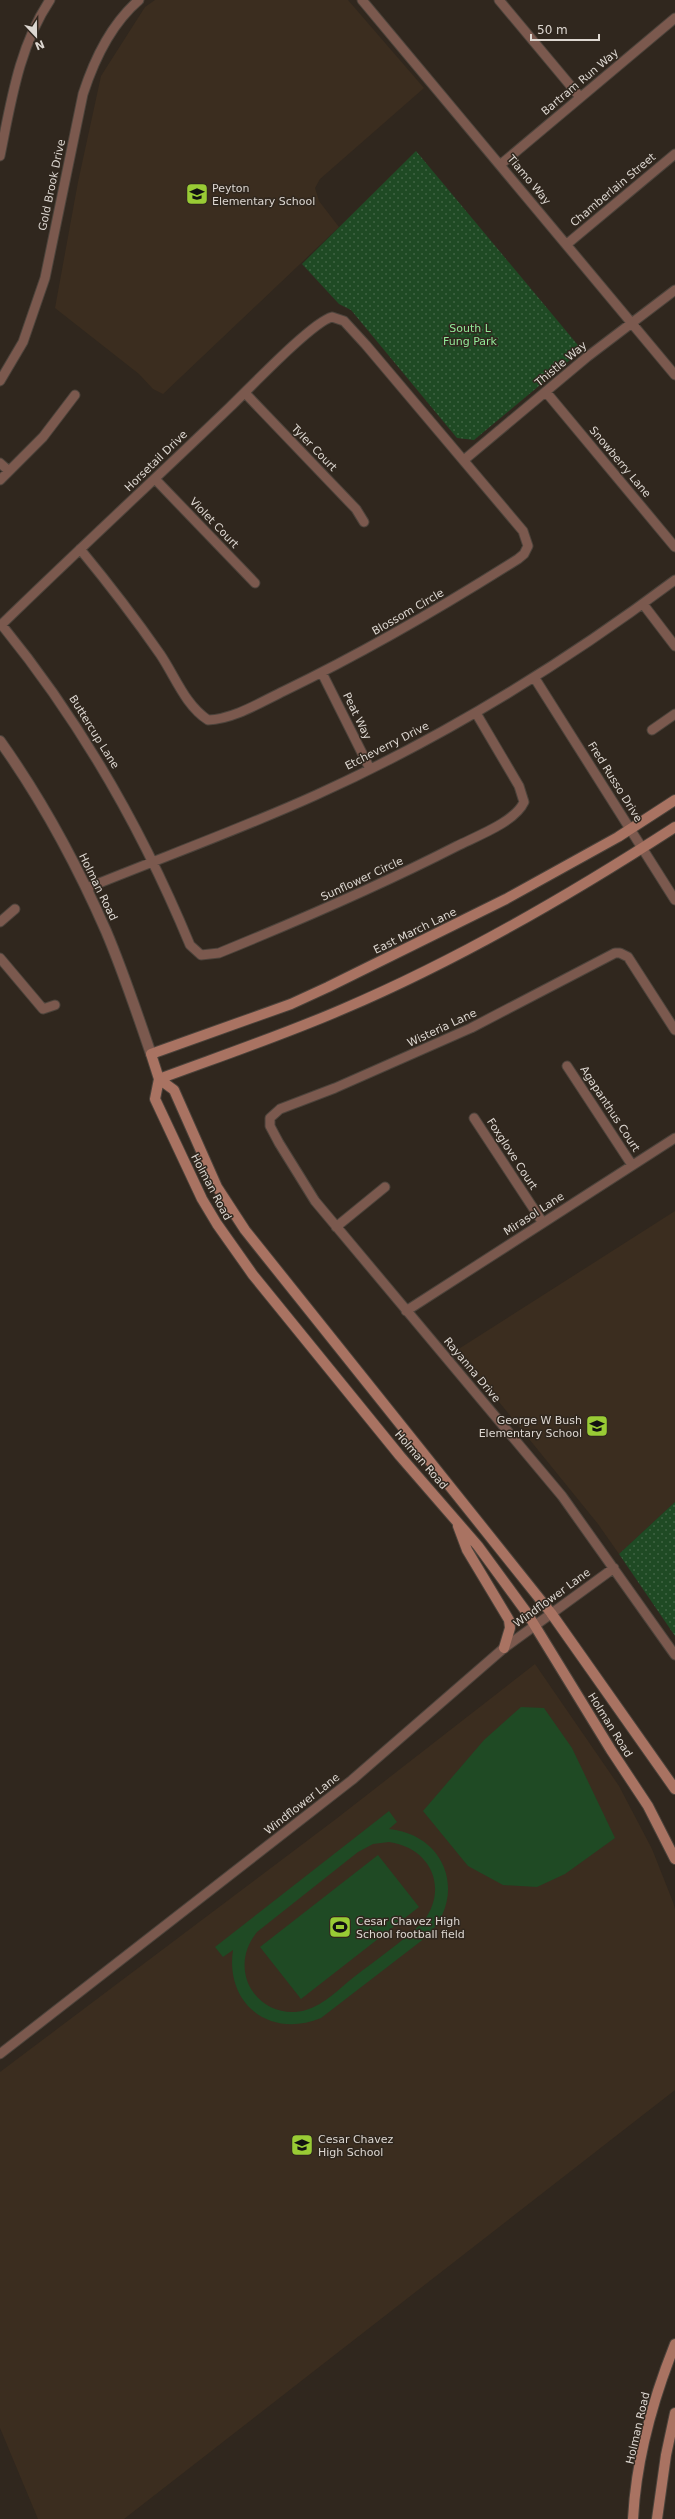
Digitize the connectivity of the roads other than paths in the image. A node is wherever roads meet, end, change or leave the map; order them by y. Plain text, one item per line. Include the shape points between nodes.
1 (50, 0) edge
2 (139, 0) edge
3 (362, 0) edge
4 (499, 0) edge
5 (675, 18) edge
6 (580, 97) junction
7 (675, 154) edge
8 (0, 156) edge
9 (500, 164) junction
10 (567, 244) junction
11 (675, 290) edge
12 (332, 317) joint
13 (632, 324) junction
14 (675, 375) edge
15 (0, 381) edge
16 (546, 392) junction
17 (245, 393) junction
18 (75, 395) dead end
19 (464, 460) junction
20 (0, 464) edge
21 (9, 471) junction
22 (155, 479) junction
23 (0, 480) edge
24 (364, 522) dead end
25 (675, 548) edge
26 (80, 550) junction
27 (675, 580) edge
28 (256, 583) dead end
29 (643, 604) junction
30 (1, 625) edge
31 (675, 646) edge
32 (322, 673) junction
33 (534, 677) junction
34 (476, 713) junction
35 (675, 714) edge
36 (652, 730) dead end
37 (0, 741) edge
38 (370, 770) junction
39 (675, 800) edge
40 (675, 827) edge
41 (631, 829) junction
42 (643, 848) junction
43 (154, 861) junction
44 (87, 888) junction
45 (675, 900) edge
46 (15, 909) dead end
47 (0, 922) edge
48 (0, 958) edge
49 (55, 1005) dead end
50 (675, 1030) edge
51 (151, 1054) junction
52 (567, 1066) dead end
53 (159, 1079) junction
54 (270, 1118) joint
55 (474, 1118) dead end
56 (675, 1138) edge
57 (632, 1165) junction
58 (385, 1187) dead end
59 (542, 1223) junction
60 (336, 1227) junction
61 (406, 1311) junction
62 (454, 1517) junction
63 (614, 1568) junction
64 (551, 1613) junction
65 (534, 1625) junction
66 (504, 1648) junction
67 (675, 1655) edge
68 (675, 1789) edge
69 (675, 1859) edge
70 (0, 2054) edge
71 (675, 2344) edge
72 (675, 2413) edge
73 (634, 2519) edge
74 (657, 2519) edge

1 - 8 street via 25,49 13,88
2 - 15 street, Gold Brook Drive via 118,23 89,75 45,278 23,342
3 - 9 street, Tiamo Way
4 - 6 street
5 - 6 street, Bartram Run Way
6 - 9 street, Bartram Run Way
7 - 10 street, Chamberlain Street
9 - 10 street, Tiamo Way
10 - 13 street, Tiamo Way
11 - 13 street, Thistle Way
12 - 17 street, Horsetail Drive via 318,323
12 - 19 street, Blossom Circle via 344,321
13 - 14 street, Tiamo Way
13 - 16 street, Thistle Way via 587,357
16 - 19 street, Thistle Way
16 - 25 street, Snowberry Lane
17 - 22 street, Horsetail Drive
17 - 24 street, Tyler Court via 356,508
18 - 21 street via 43,437
19 - 32 street, Blossom Circle via 523,531 528,546 524,554 431,614
20 - 21 street
21 - 23 street
22 - 26 street, Horsetail Drive
22 - 28 street, Violet Court
26 - 30 street, Horsetail Drive
26 - 32 street, Blossom Circle via 144,631 194,708 208,720 242,710
27 - 29 street, Etcheverry Drive
29 - 31 street
29 - 33 street, Etcheverry Drive
30 - 43 street, Buttercup Lane via 76,723
32 - 38 street, Peat Way
33 - 34 street, Etcheverry Drive
33 - 41 street, Fred Russo Drive
34 - 38 street, Etcheverry Drive
34 - 43 street, Sunflower Circle via 519,786 524,802 520,810 483,833 335,906 218,953 201,955 190,945
35 - 36 street
37 - 44 street, Holman Road via 45,812
38 - 43 street, Etcheverry Drive via 260,820
39 - 41 main road, East March Lane
40 - 42 main road
41 - 42 street, Fred Russo Drive
41 - 51 main road, East March Lane via 506,899 328,987 291,1004
42 - 45 street, Fred Russo Drive
42 - 53 main road via 546,905 413,976 284,1033
43 - 44 street, Etcheverry Drive
44 - 51 street, Holman Road via 107,932
46 - 47 street
48 - 49 street via 43,1009
50 - 54 street, Wisteria Lane via 628,957 620,953 610,955 471,1028 335,1088 280,1109
51 - 53 main road, Holman Road
52 - 57 street, Agapanthus Court
53 - 62 main road, Holman Road via 155,1099 202,1199 217,1224 258,1281 400,1456
53 - 64 main road, Holman Road via 174,1090 217,1187 245,1230
54 - 60 street, Rayanna Drive via 270,1126 297,1174
55 - 59 street, Foxglove Court
56 - 57 street, Mirasol Lane
57 - 59 street, Mirasol Lane
58 - 60 street
59 - 61 street, Mirasol Lane
60 - 61 street, Rayanna Drive
61 - 63 street, Rayanna Drive via 557,1490
62 - 65 main road, Holman Road via 478,1546
62 - 66 main road via 467,1550 509,1620 510,1628
63 - 64 street, Windflower Lane
63 - 67 street, Rayanna Drive
64 - 65 street, Windflower Lane
64 - 68 main road, Holman Road
65 - 66 street, Windflower Lane
65 - 69 main road, Holman Road via 648,1806
66 - 70 street, Windflower Lane via 352,1780
71 - 73 main road, Holman Road via 664,2370 644,2447
72 - 74 main road

